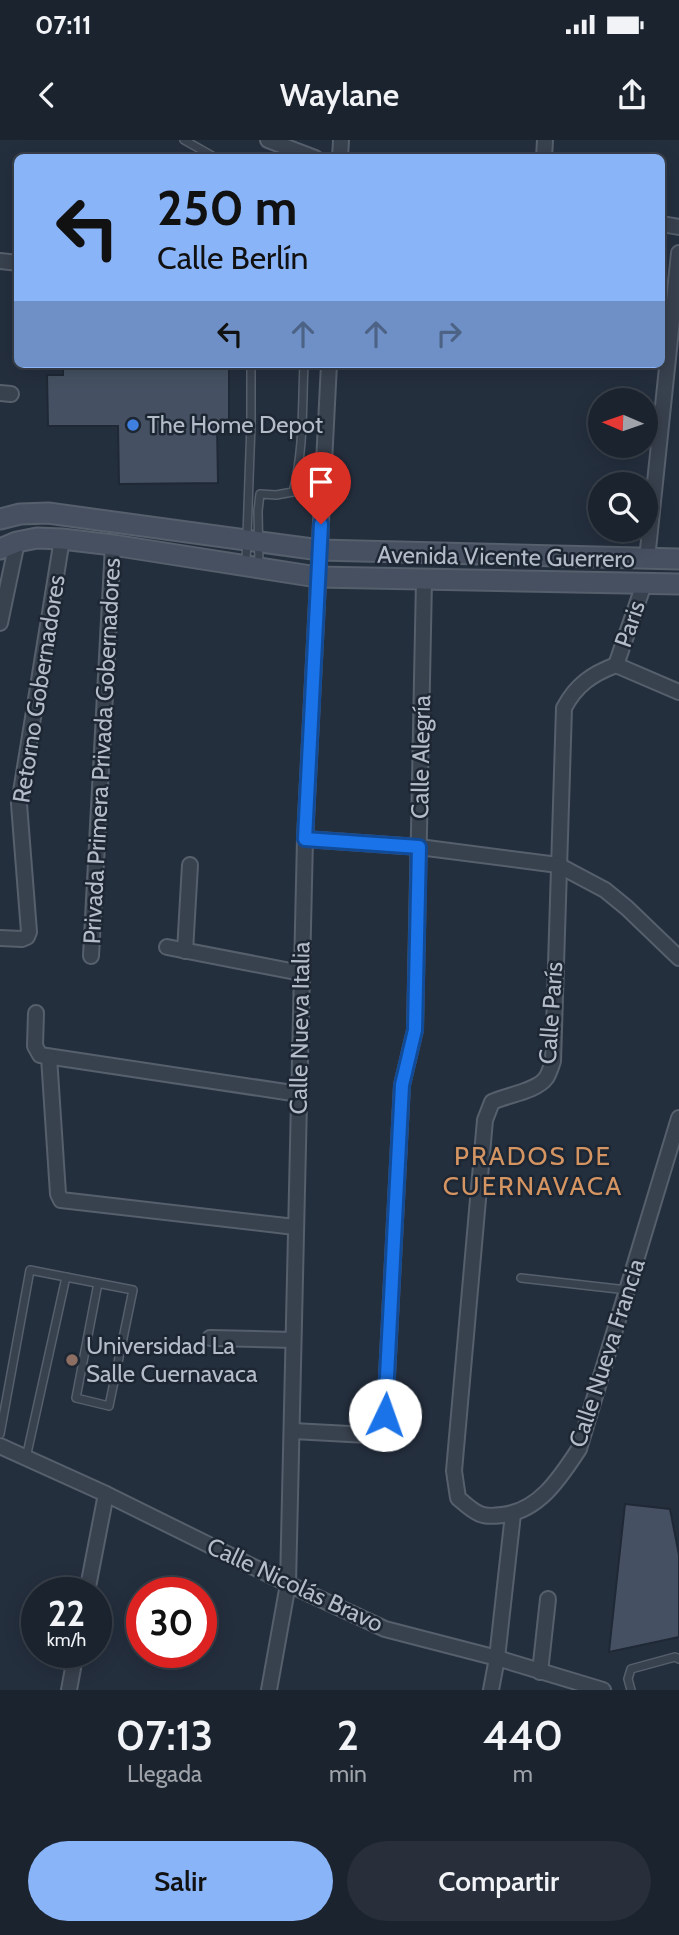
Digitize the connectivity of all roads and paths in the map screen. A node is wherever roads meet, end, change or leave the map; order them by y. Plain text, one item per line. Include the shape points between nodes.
1 (184, 140) edge
2 (268, 140) edge
3 (209, 154) edge
4 (305, 154) edge
5 (679, 253) edge
6 (251, 368) edge
7 (303, 368) edge
8 (330, 368) edge
9 (0, 519) edge
10 (62, 539) junction
11 (252, 540) junction
12 (113, 545) junction
13 (8, 546) edge
14 (320, 551) junction
15 (647, 559) junction
16 (679, 559) edge
17 (253, 567) junction
18 (317, 577) junction
19 (424, 580) junction
20 (644, 584) junction
21 (679, 584) edge
22 (0, 623) edge
23 (616, 665) junction
24 (679, 691) edge
25 (305, 839) junction
26 (419, 847) junction
27 (190, 865) dead end
28 (558, 865) junction
29 (0, 938) edge
30 (167, 947) dead end
31 (185, 951) junction
32 (91, 956) dead end
33 (679, 958) edge
34 (301, 973) junction
35 (36, 1013) dead end
36 (49, 1057) junction
37 (299, 1094) junction
38 (679, 1118) edge
39 (295, 1227) junction
40 (66, 1277) junction
41 (521, 1278) dead end
42 (98, 1283) junction
43 (627, 1290) junction
44 (210, 1338) dead end
45 (293, 1340) junction
46 (293, 1431) junction
47 (0, 1434) edge
48 (0, 1446) edge
49 (26, 1458) junction
50 (106, 1494) junction
51 (513, 1514) junction
52 (91, 1577) edge
53 (288, 1584) junction
54 (548, 1599) dead end
55 (497, 1658) junction
56 (679, 1659) edge
57 (73, 1668) edge
58 (540, 1672) junction
59 (69, 1690) edge
60 (268, 1690) edge
61 (491, 1690) edge
62 (603, 1690) edge
63 (631, 1690) edge

1 - 3 lane
2 - 4 street
5 - 15 street
6 - 11 lane
7 - 11 lane via 293,492 260,494
8 - 14 street, Calle Nueva Italia
9 - 11 main road, Avenida Vicente Guerrero via 48,513
10 - 12 main road, Avenida Vicente Guerrero
10 - 13 main road, Avenida Vicente Guerrero via 37,538
10 - 29 street, Retorno Gobernadores via 19,804 29,932 22,939
11 - 14 main road, Avenida Vicente Guerrero
11 - 17 lane
11 - 17 lane
12 - 17 main road, Avenida Vicente Guerrero
12 - 32 street, Privada Primera Privada Gobernadores
13 - 22 street, Retorno Gobernadores
14 - 15 main road, Avenida Vicente Guerrero
14 - 18 street, Calle Nueva Italia
15 - 16 main road, Avenida Vicente Guerrero
17 - 18 main road, Avenida Vicente Guerrero
18 - 19 main road, Avenida Vicente Guerrero
18 - 25 street, Calle Nueva Italia
19 - 20 main road, Avenida Vicente Guerrero
19 - 26 street, Calle Alegría
20 - 21 main road, Avenida Vicente Guerrero
20 - 23 street, Paris
23 - 24 street
23 - 28 street, Calle París via 585,682 564,708
25 - 26 street
25 - 34 street, Calle Nueva Italia
26 - 28 street
26 - 46 street, Calle Alegría via 415,1030 402,1085 385,1415 380,1432 368,1435
27 - 31 street
28 - 33 street via 605,890
28 - 51 street, Calle París via 553,1061 538,1086 492,1102 485,1120 454,1471 458,1498 479,1514
30 - 31 street
31 - 34 street
34 - 37 street, Calle Nueva Italia
35 - 36 street via 36,1046 40,1055
36 - 37 street
36 - 39 street via 61,1200
37 - 39 street, Calle Nueva Italia
38 - 43 street, Calle Nueva Francia
39 - 45 street, Calle Nueva Italia
40 - 42 lane
40 - 47 lane via 30,1270
40 - 49 lane
41 - 43 lane
42 - 42 lane via 76,1398 109,1406 133,1290
43 - 51 street, Calle Nueva Francia via 579,1449 543,1495
44 - 45 street
45 - 46 street, Calle Nueva Italia
46 - 53 street, Calle Nueva Italia
48 - 49 street, Calle Nicolás Bravo
49 - 50 street, Calle Nicolás Bravo
50 - 52 street
50 - 53 street, Calle Nicolás Bravo
51 - 55 street
53 - 55 street, Calle Nicolás Bravo via 385,1629
53 - 60 street, Calle Nueva Italia
54 - 58 street
55 - 58 street, Calle Nicolás Bravo
55 - 61 street
56 - 63 lane via 631,1669
57 - 59 street
58 - 62 street, Calle Nicolás Bravo

